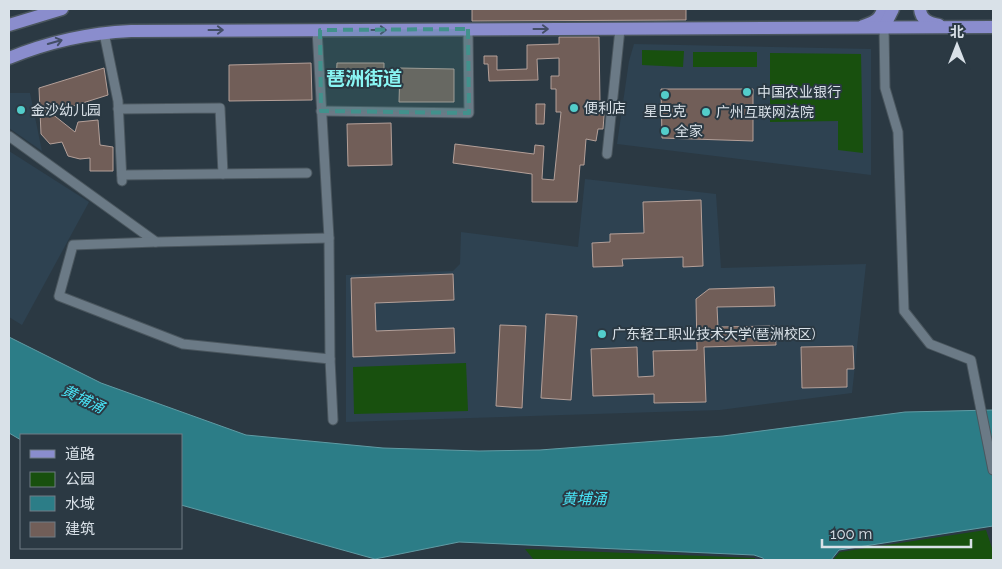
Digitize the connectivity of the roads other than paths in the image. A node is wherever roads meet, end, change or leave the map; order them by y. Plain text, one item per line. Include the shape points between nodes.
1 (62, 9) edge
2 (883, 9) edge
3 (893, 9) edge
4 (920, 9) edge
5 (9, 25) edge
6 (861, 27) junction
7 (884, 27) junction
8 (947, 27) junction
9 (993, 27) edge
10 (468, 29) junction
11 (620, 29) junction
12 (318, 30) junction
13 (104, 32) junction
14 (9, 58) edge
15 (118, 109) junction
16 (321, 111) junction
17 (9, 136) edge
18 (607, 154) dead end
19 (307, 173) dead end
20 (223, 174) junction
21 (329, 238) junction
22 (156, 242) junction
23 (330, 359) junction
24 (333, 420) dead end
25 (993, 470) edge

1 - 5 main road
2 - 6 main road via 877,20
3 - 7 main road
4 - 8 main road via 926,21
6 - 7 main road
6 - 11 main road
7 - 8 main road
7 - 25 street via 885,88 898,132 904,310 930,344 971,360
8 - 9 main road
10 -> 11 main road
12 -> 10 main road
10 - 16 street via 469,113
11 - 18 street
13 -> 12 main road
12 - 16 street
14 -> 13 main road via 59,40
13 - 15 street
15 - 20 street via 220,108
15 - 20 street via 122,178
16 - 21 street
17 - 22 street
19 - 20 street
21 - 22 street
21 - 23 street
22 - 23 street via 73,245 59,296 183,344
23 - 24 street

